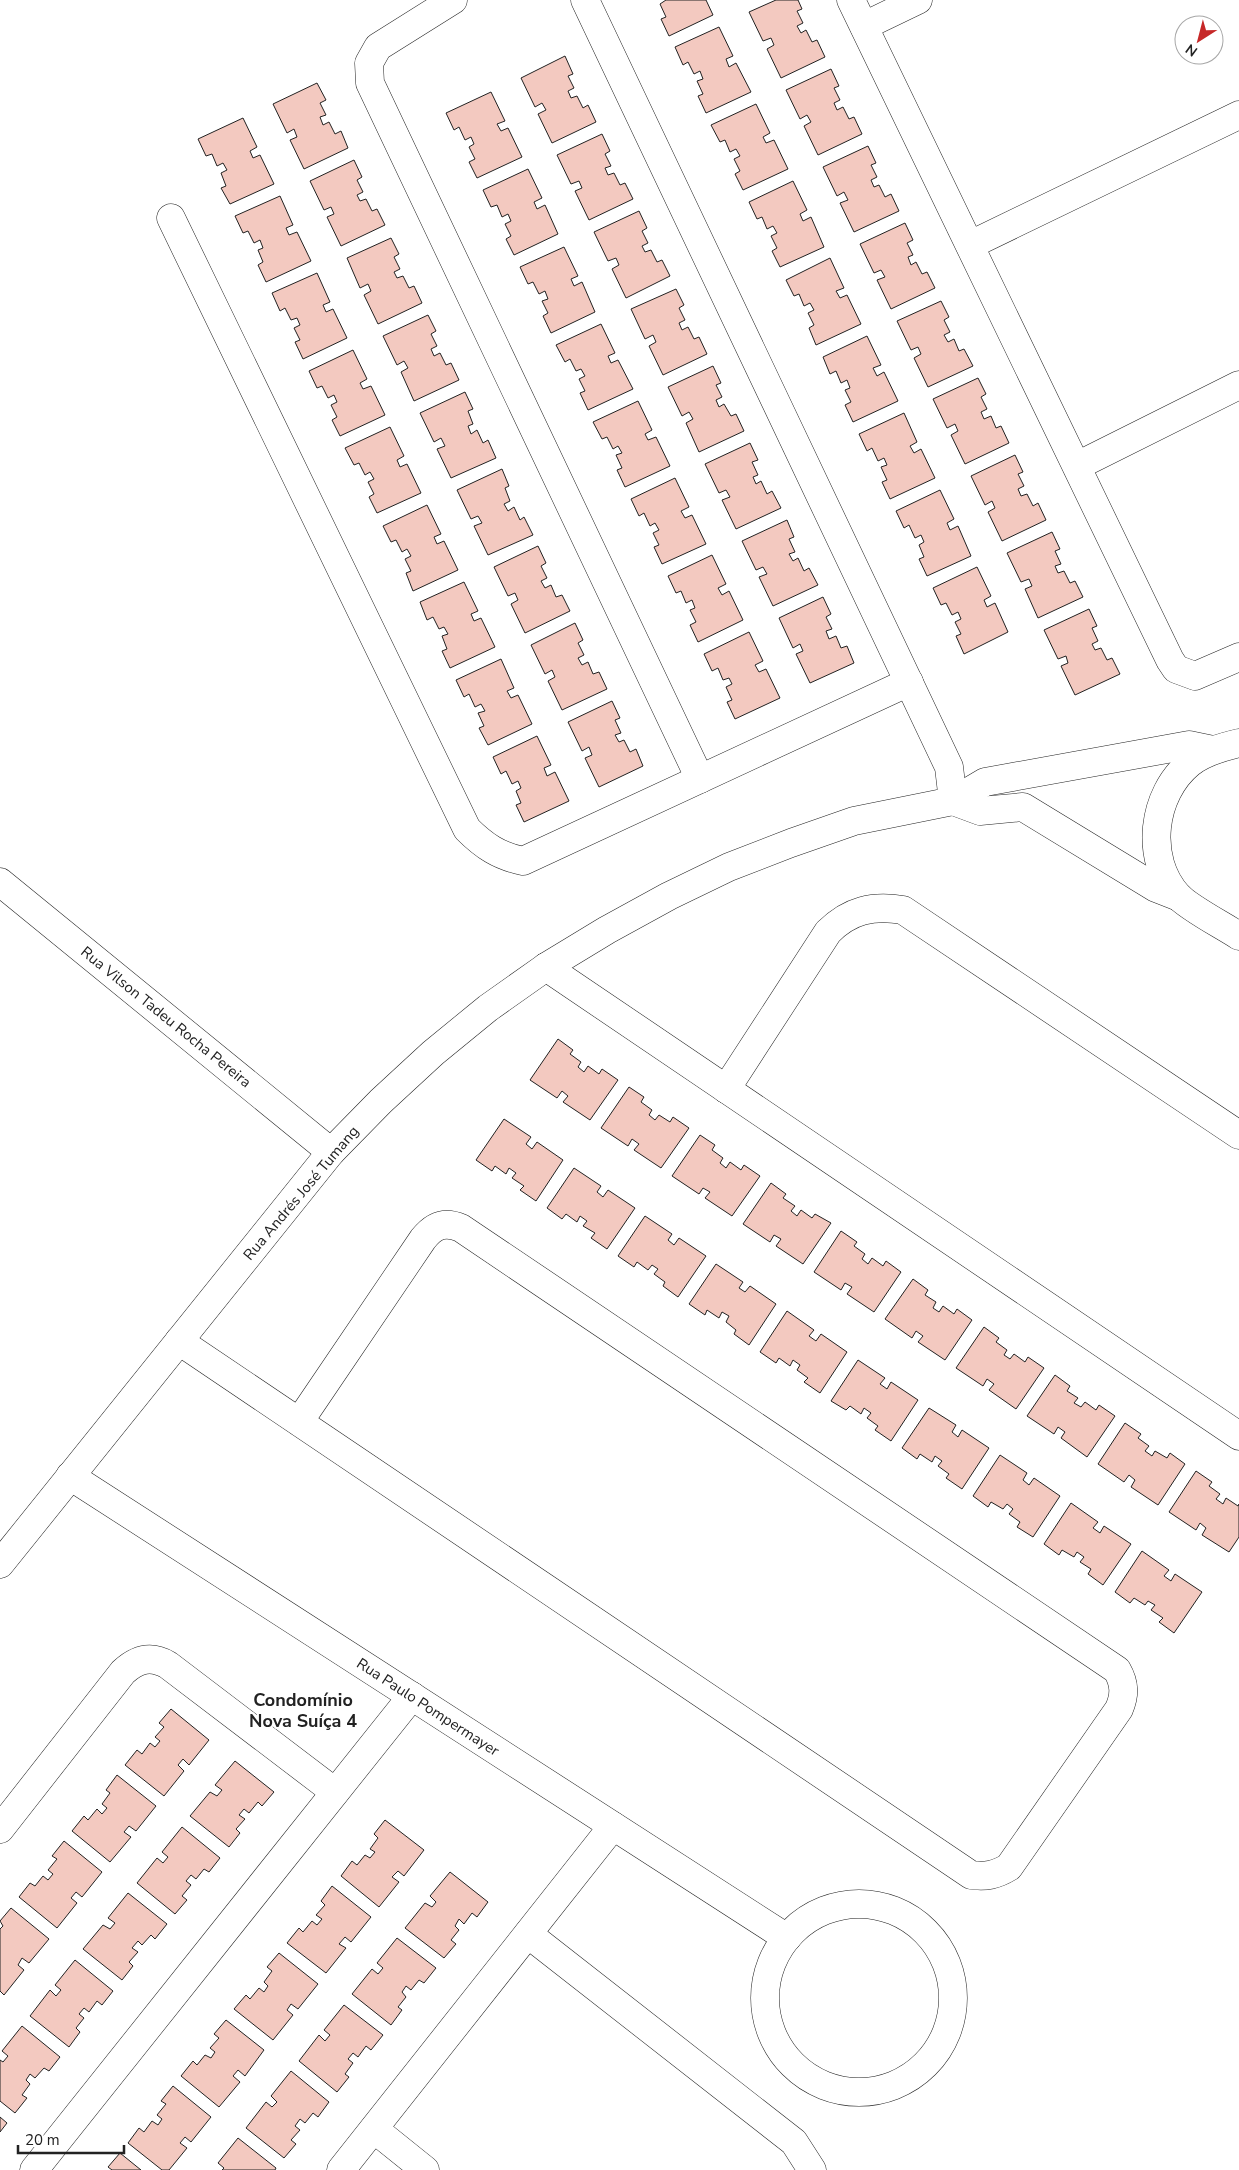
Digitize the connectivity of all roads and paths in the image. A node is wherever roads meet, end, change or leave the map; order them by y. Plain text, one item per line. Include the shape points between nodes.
1 (453, 0) edge
2 (586, 0) edge
3 (851, 0) edge
4 (918, 0) edge
5 (864, 26) junction
6 (1239, 115) edge
7 (171, 218) dead end
8 (970, 245) junction
9 (1239, 385) edge
10 (1077, 466) junction
11 (1239, 657) edge
12 (909, 682) junction
13 (1239, 742) edge
14 (1213, 750) junction
15 (700, 779) junction
16 (953, 801) junction
17 (0, 882) edge
18 (1178, 897) junction
19 (1239, 936) edge
20 (546, 967) junction
21 (726, 1089) junction
22 (1239, 1135) edge
23 (331, 1152) junction
24 (178, 1341) junction
25 (299, 1422) junction
26 (1239, 1436) edge
27 (70, 1476) junction
28 (0, 1564) edge
29 (412, 1696) junction
30 (335, 1792) junction
31 (613, 1826) junction
32 (0, 1829) edge
33 (528, 1934) junction
34 (787, 1938) junction
35 (374, 2129) junction
36 (34, 2170) edge
37 (341, 2170) edge
38 (425, 2170) edge
39 (812, 2170) edge

1 - 15 street via 378,47 369,63 370,83
2 - 12 street
3 - 5 street
4 - 5 street
5 - 8 street
6 - 8 street
7 - 15 street via 467,829 500,855 523,861
8 - 10 street
9 - 10 street
10 - 11 street via 1176,669 1195,676
12 - 15 street
12 - 16 street via 949,767
13 - 14 street
14 - 16 street via 1189,745 985,782
14 - 18 street via 1190,763 1172,783 1160,806 1156,830 1158,854
16 - 18 street via 980,811 1022,807 1156,888
16 - 20 street, Rua Andrés José Tumang via 854,821 729,867 669,896
17 - 23 street, Rua Vilson Tadeu Rocha Pereira
18 - 19 street
20 - 21 street
20 - 23 street, Rua Andrés José Tumang via 433,1053
21 - 22 street via 828,932 852,913 884,907 903,910
21 - 26 street
23 - 24 street, Rua Andrés José Tumang
24 - 25 street
24 - 27 street, Rua Andrés José Tumang
25 - 25 street via 971,1875 991,1875 1010,1867 1123,1699 1124,1689 1117,1670 451,1224 435,1227 423,1239
27 - 28 street, Rua Andrés José Tumang
27 - 29 street, Rua Paulo Pompermayer
29 - 30 street
29 - 31 street, Rua Paulo Pompermayer
30 - 32 street via 168,1665 152,1658 132,1664 123,1672
30 - 36 street
31 - 33 street
31 - 34 street, Rua Paulo Pompermayer
33 - 35 street
33 - 39 street via 794,2142
34 - 34 street via 774,1957 767,1978 765,2001 768,2023 777,2044 808,2077 829,2087 874,2092 916,2074 932,2059 952,2018 954,1995 942,1952 911,1919 890,1909 868,1904 845,1905 823,1911 803,1922
35 - 37 street
35 - 38 street

